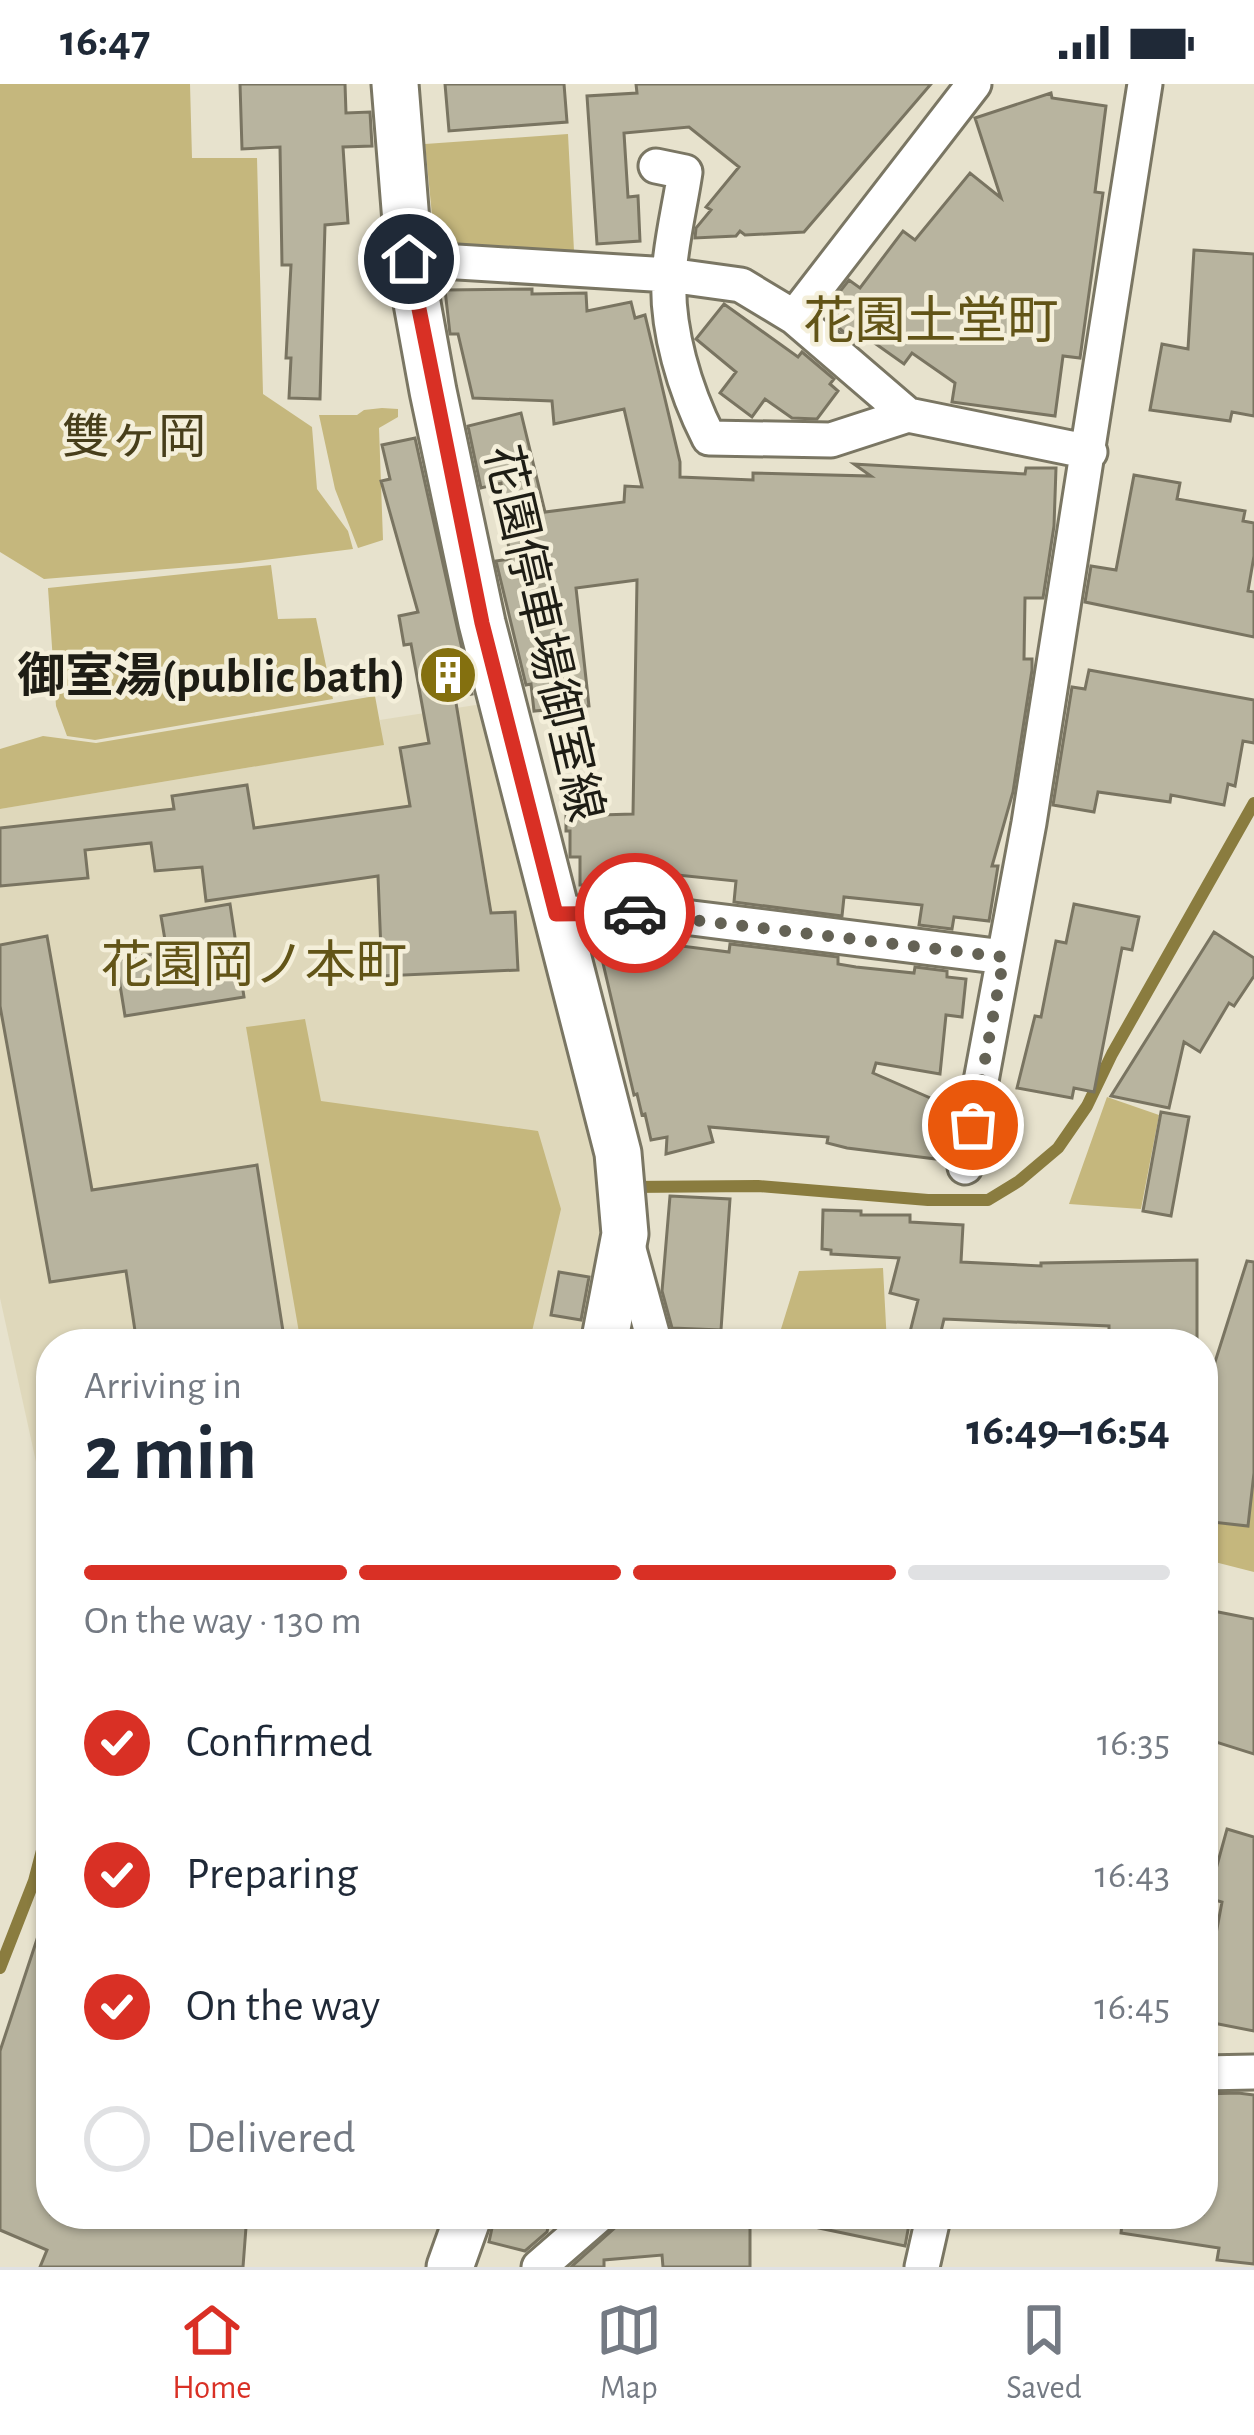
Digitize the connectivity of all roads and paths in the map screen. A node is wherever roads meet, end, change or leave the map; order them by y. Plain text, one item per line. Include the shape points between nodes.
1 (395, 84) edge
2 (974, 84) edge
3 (1145, 84) edge
4 (656, 166) dead end
5 (409, 259) junction
6 (669, 275) junction
7 (794, 317) junction
8 (908, 416) junction
9 (1090, 452) junction
10 (556, 914) junction
11 (1004, 957) junction
12 (965, 1167) dead end
13 (622, 1199) junction
14 (606, 1329) edge
15 (652, 1329) edge
16 (1254, 2072) edge
17 (1218, 2073) edge
18 (464, 2229) edge
19 (583, 2229) edge
20 (931, 2229) edge
21 (450, 2267) edge
22 (539, 2267) edge
23 (922, 2267) edge

1 - 5 main road, 花園停車場御室線
2 - 7 street
3 - 9 street
4 - 6 street via 685,172
5 - 6 street
5 - 10 main road, 花園停車場御室線 via 482,623
6 - 7 street via 741,285
6 - 8 street via 682,363 709,438 832,440
7 - 8 street
8 - 9 street
9 - 11 street
10 - 11 street via 660,914
10 - 13 main road, 花園停車場御室線
11 - 12 street
13 - 14 main road, 花園停車場御室線
13 - 15 street
16 - 17 street
18 - 21 main road
19 - 22 street
20 - 23 street

